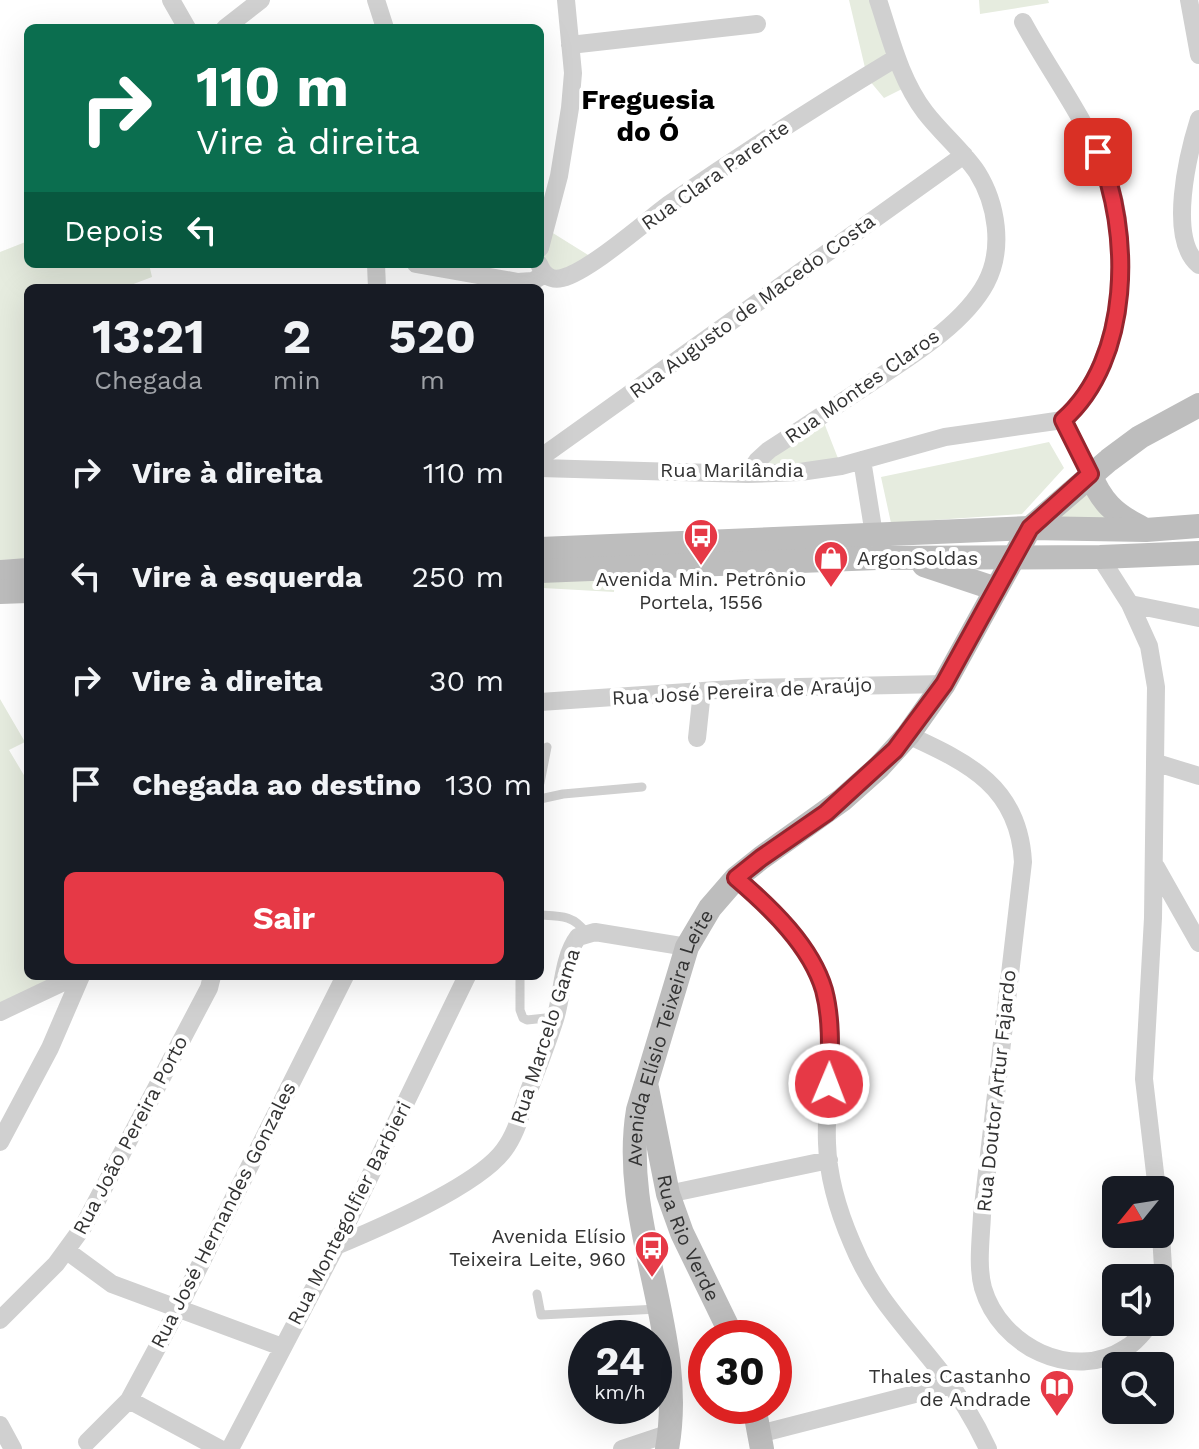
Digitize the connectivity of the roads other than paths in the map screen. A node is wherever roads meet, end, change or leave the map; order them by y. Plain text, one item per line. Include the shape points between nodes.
1 (171, 0) edge
2 (261, 0) edge
3 (376, 0) edge
4 (566, 0) edge
5 (878, 0) edge
6 (1189, 0) edge
7 (1023, 22) dead end
8 (185, 24) edge
9 (230, 24) edge
10 (384, 24) edge
11 (757, 24) dead end
12 (570, 45) junction
13 (1199, 55) edge
14 (896, 58) junction
15 (1199, 119) edge
16 (964, 155) junction
17 (1192, 179) edge
18 (544, 233) edge
19 (1199, 265) edge
20 (439, 268) edge
21 (542, 269) edge
22 (1199, 405) edge
23 (1063, 420) junction
24 (544, 455) edge
25 (862, 460) junction
26 (544, 468) edge
27 (748, 474) junction
28 (1090, 474) junction
29 (1199, 526) edge
30 (1030, 528) junction
31 (1146, 530) junction
32 (544, 549) edge
33 (882, 550) junction
34 (1199, 553) edge
35 (1014, 557) junction
36 (1100, 557) junction
37 (24, 570) edge
38 (544, 571) edge
39 (0, 572) edge
40 (996, 589) junction
41 (24, 591) edge
42 (0, 592) edge
43 (1130, 604) junction
44 (1199, 618) edge
45 (944, 684) junction
46 (702, 691) junction
47 (544, 702) edge
48 (908, 735) junction
49 (697, 738) dead end
50 (547, 747) dead end
51 (544, 762) edge
52 (1157, 763) junction
53 (1199, 776) edge
54 (642, 787) dead end
55 (544, 799) edge
56 (1154, 865) junction
57 (736, 878) junction
58 (544, 915) edge
59 (591, 932) junction
60 (1199, 943) edge
61 (687, 947) junction
62 (69, 980) edge
63 (76, 980) edge
64 (211, 980) edge
65 (343, 980) edge
66 (465, 980) edge
67 (520, 980) edge
68 (0, 1012) edge
69 (555, 1017) junction
70 (646, 1086) junction
71 (0, 1142) edge
72 (829, 1160) junction
73 (1155, 1176) edge
74 (668, 1194) junction
75 (336, 1246) junction
76 (67, 1251) junction
77 (537, 1294) dead end
78 (661, 1308) junction
79 (178, 1309) junction
80 (0, 1320) edge
81 (724, 1320) edge
82 (1138, 1336) edge
83 (282, 1347) junction
84 (950, 1385) junction
85 (129, 1400) junction
86 (0, 1425) edge
87 (669, 1441) edge
88 (760, 1441) edge
89 (87, 1442) dead end
90 (13, 1449) edge
91 (220, 1449) edge
92 (230, 1449) edge
93 (622, 1449) edge
94 (988, 1449) edge

1 - 8 street
2 - 9 street
3 - 10 street
4 - 12 street
5 - 14 street, Rua Montes Claros
6 - 13 street
7 - 23 street via 1098,152 1118,223 1118,314 1093,380 1080,405
11 - 12 street
12 - 18 street via 570,108
14 - 16 street, Rua Montes Claros via 917,101
14 - 21 street, Rua Clara Parente via 765,138 596,259 560,279
15 - 17 street via 1190,146
16 - 24 street, Rua Augusto de Macedo Costa
16 - 27 street, Rua Montes Claros via 990,200 997,227 988,280 977,298 917,352 769,450
17 - 19 street via 1185,245
20 - 21 street, Rua Clara Parente via 518,282 533,281
22 - 28 main road, Avenida Elísio Teixeira Leite via 1140,437
23 - 25 street, Rua Marilândia via 945,437
23 - 28 street
25 - 27 street, Rua Marilândia via 825,469
25 - 33 street
26 - 27 street, Rua Marilândia
28 - 30 main road, Avenida Elísio Teixeira Leite
28 - 31 main road via 1115,514
29 - 31 main road
30 - 31 main road
30 - 33 main road
30 - 35 main road, Avenida Elísio Teixeira Leite
32 - 33 main road
33 - 35 main road
33 - 38 main road
33 - 40 main road
34 - 36 main road
35 - 36 main road
35 - 40 main road, Avenida Elísio Teixeira Leite
36 - 43 street
37 - 39 main road
40 - 45 main road, Avenida Elísio Teixeira Leite
41 - 42 main road
43 - 44 street
43 - 52 street via 1154,668
45 - 46 street, Rua José Pereira de Araújo
45 - 48 main road, Avenida Elísio Teixeira Leite
46 - 47 street, Rua José Pereira de Araújo
46 - 49 street
48 - 57 main road, Avenida Elísio Teixeira Leite via 842,800
48 - 82 street, Rua Doutor Artur Fajardo via 951,755 997,789 1022,839 982,1215 984,1291 1016,1339 1043,1356 1108,1357
50 - 51 lane
52 - 53 street
52 - 56 street
54 - 55 lane
56 - 60 street
56 - 73 street via 1144,1079
57 - 61 main road, Avenida Elísio Teixeira Leite
57 - 72 street via 801,945 824,992 830,1054
58 - 59 lane via 568,916
59 - 61 street
59 - 69 street, Rua Marcelo Gama via 574,942
61 - 70 main road, Avenida Elísio Teixeira Leite
62 - 68 street
63 - 71 street via 50,1048
64 - 76 street, Rua João Pereira Porto
65 - 79 street, Rua José Hernandes Gonzales
66 - 75 street, Rua Montegolfier Barbieri
67 - 69 lane via 523,1018
69 - 75 street, Rua Marcelo Gama via 504,1150 450,1190
70 - 74 main road, Rua Rio Verde
70 - 78 main road, Avenida Elísio Teixeira Leite via 633,1137 634,1169
72 - 74 street
72 - 84 street via 840,1209 868,1279
74 - 81 main road, Rua Rio Verde
75 - 83 street, Rua Montegolfier Barbieri
76 - 79 street via 112,1284
76 - 80 street, Rua João Pereira Porto
77 - 78 lane via 541,1315
78 - 87 main road, Avenida Elísio Teixeira Leite via 669,1368
79 - 83 street
79 - 85 street, Rua José Hernandes Gonzales
83 - 92 street, Rua Montegolfier Barbieri
84 - 88 street
84 - 94 street
85 - 89 street, Rua José Hernandes Gonzales
85 - 91 street
86 - 90 street
87 - 93 street

